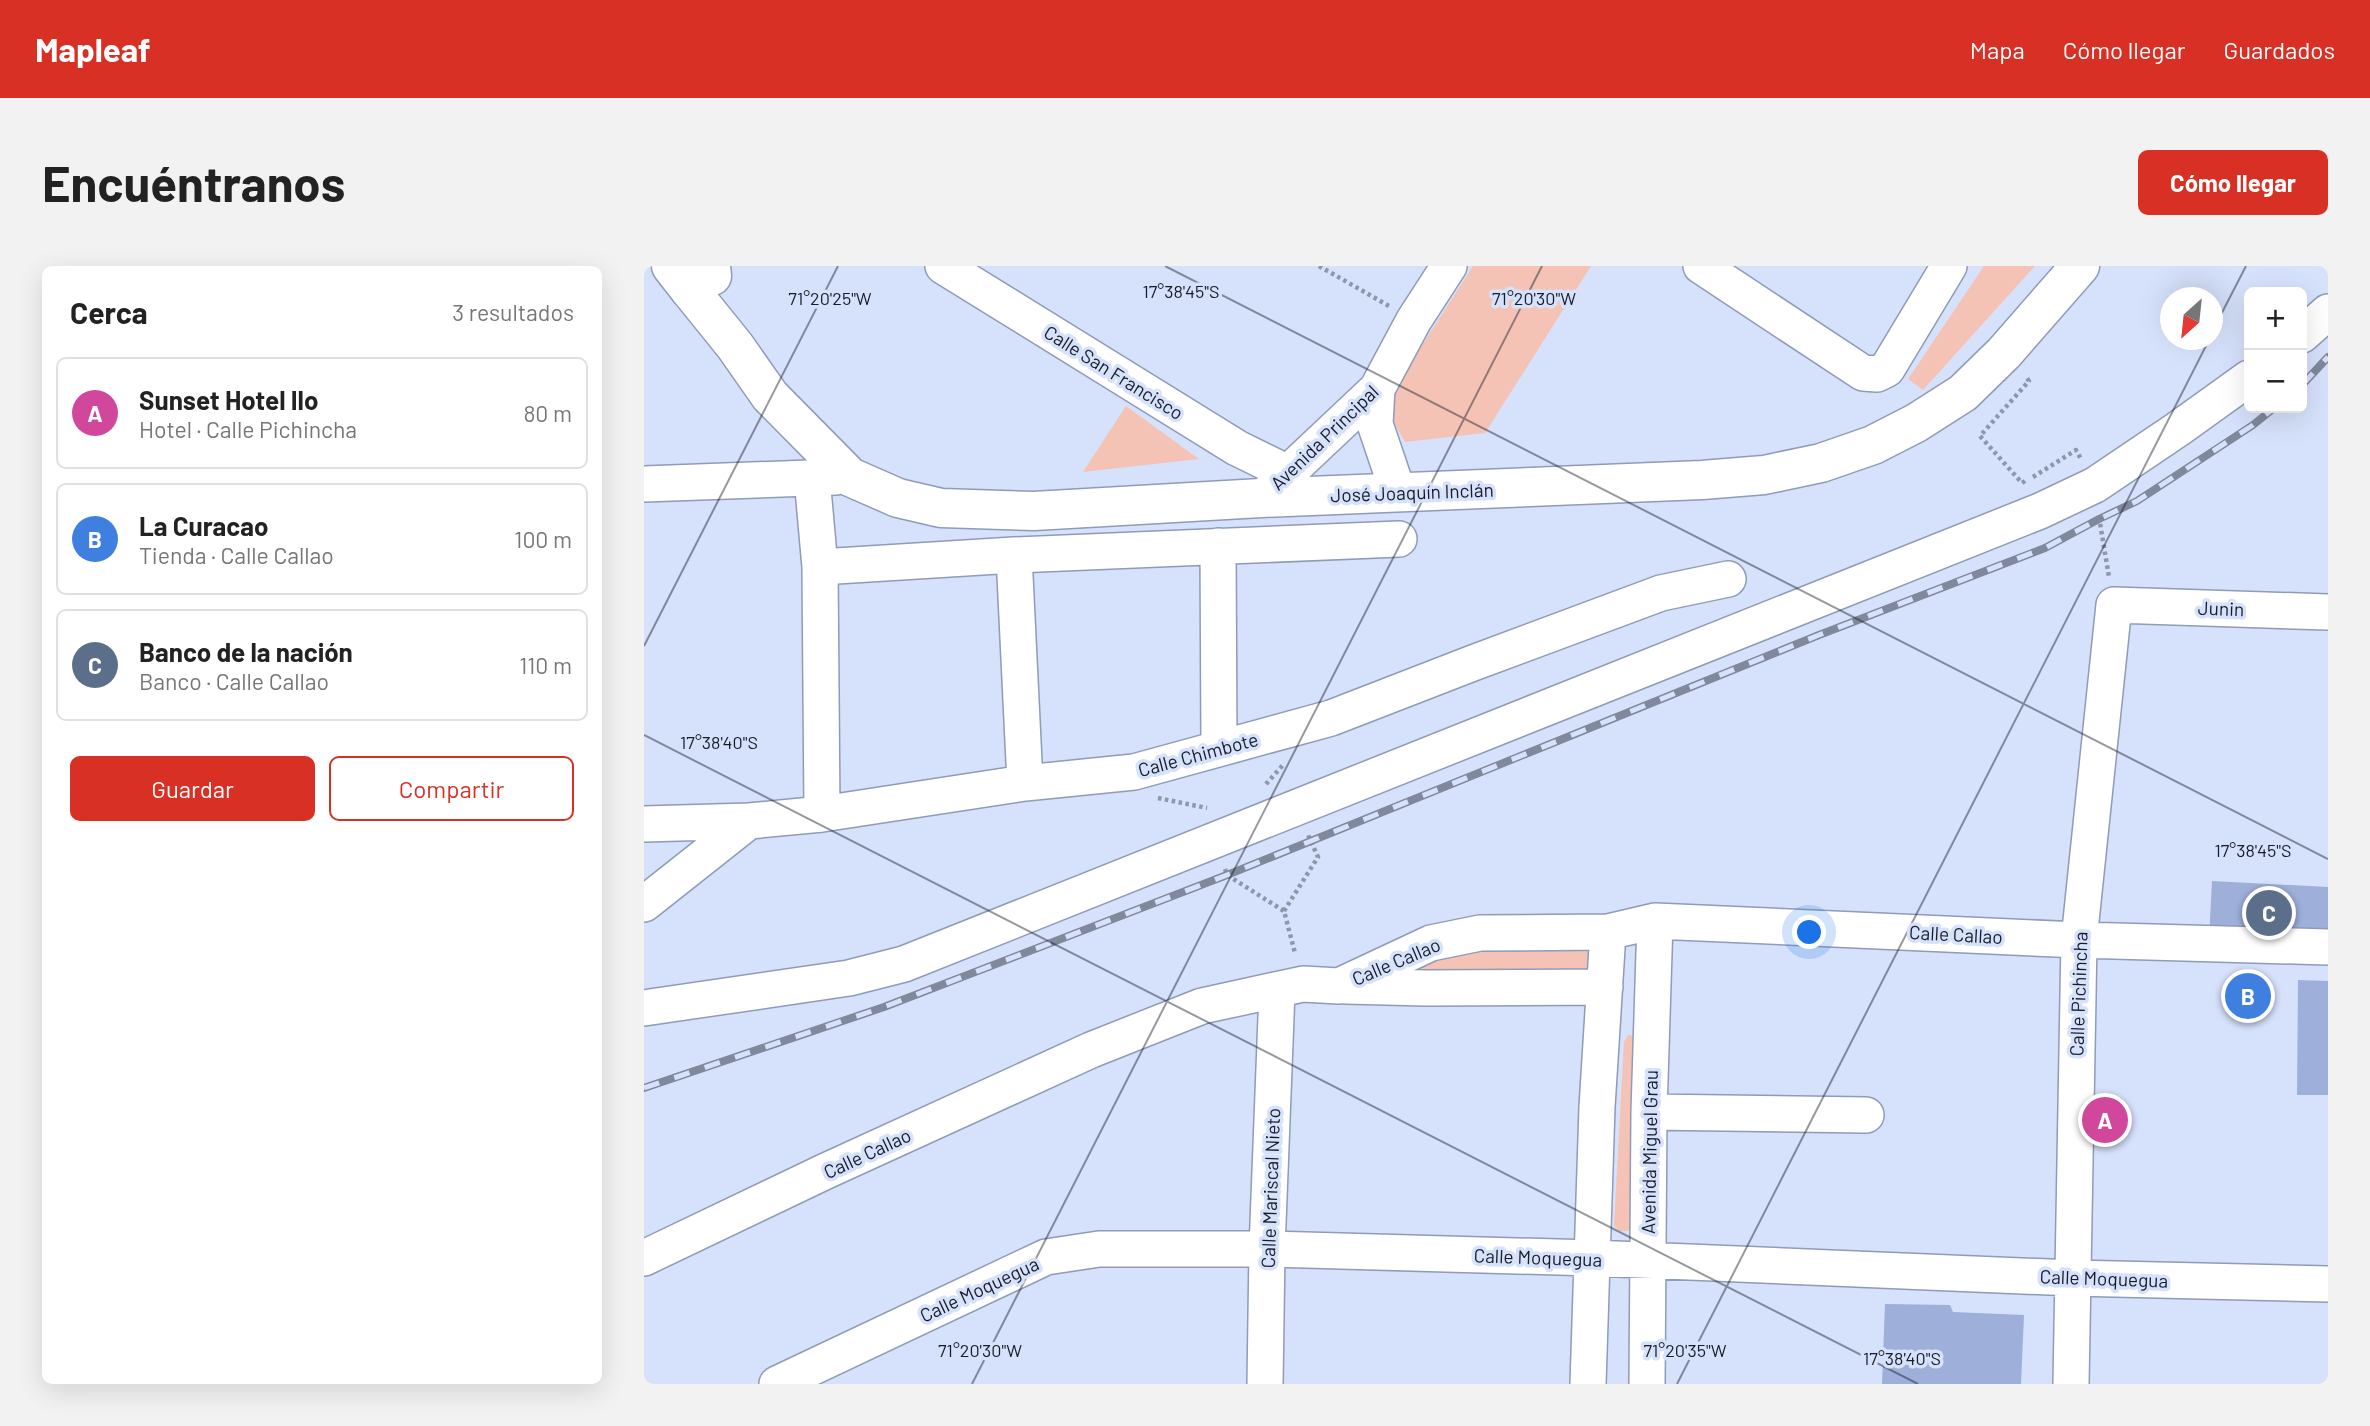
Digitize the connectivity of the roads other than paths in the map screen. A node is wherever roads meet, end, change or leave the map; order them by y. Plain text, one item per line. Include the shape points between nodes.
1 (943, 266) edge
2 (1449, 266) edge
3 (1701, 266) edge
4 (1950, 266) edge
5 (2080, 266) edge
6 (696, 272) edge
7 (2328, 312) edge
8 (2307, 331) edge
9 (2244, 382) edge
10 (1377, 389) junction
11 (831, 477) junction
12 (644, 484) edge
13 (1275, 485) junction
14 (1398, 492) junction
15 (1399, 538) dead end
16 (1218, 546) junction
17 (1014, 555) junction
18 (820, 567) junction
19 (1728, 579) dead end
20 (2114, 605) joint
21 (2328, 612) edge
22 (1219, 747) junction
23 (1025, 783) junction
24 (822, 814) junction
25 (749, 821) junction
26 (644, 824) edge
27 (644, 904) edge
28 (1655, 921) junction
29 (1608, 932) junction
30 (2079, 940) junction
31 (2328, 947) edge
32 (1339, 986) junction
33 (1605, 987) junction
34 (1290, 988) junction
35 (644, 1008) edge
36 (1649, 1112) junction
37 (1866, 1115) dead end
38 (1267, 1249) junction
39 (644, 1258) edge
40 (1592, 1258) junction
41 (1647, 1261) junction
42 (2072, 1278) junction
43 (2328, 1284) edge
44 (776, 1384) edge
45 (1265, 1384) edge
46 (1588, 1384) edge
47 (1647, 1384) edge
48 (2071, 1384) edge

1 - 13 street, Calle San Francisco via 1237,448
2 - 10 street, Avenida Principal via 1413,320
3 - 4 street via 1863,373 1877,374 1887,369
5 - 14 main road, José Joaquín Inclán via 1963,393 1873,445 1821,463 1763,475 1703,480
6 - 11 main road, José Joaquín Inclán via 735,346
7 - 8 street
9 - 35 street via 2095,485 2040,511 1298,808 1212,825 904,964 849,978
10 - 13 street, Avenida Principal
10 - 14 street via 1375,424
11 - 12 street
11 - 13 main road, José Joaquín Inclán via 941,508 1034,512
11 - 18 street
13 - 14 main road, José Joaquín Inclán
15 - 16 street
16 - 17 street
16 - 22 street
17 - 18 street
17 - 23 street
18 - 24 street
19 - 22 street, Calle Chimbote via 1661,593 1331,718
20 - 21 street, Junin
20 - 30 street, Calle Pichincha
22 - 23 street, Calle Chimbote via 1134,772
23 - 24 street, Calle Chimbote
24 - 25 street, Calle Chimbote
25 - 26 street, Calle Chimbote
25 - 27 street
28 - 29 street, Calle Callao
28 - 30 street, Calle Callao
28 - 36 street, Avenida Miguel Grau
29 - 32 street, Calle Callao via 1480,933 1431,943
29 - 33 street
30 - 31 street, Calle Callao
30 - 42 street, Calle Pichincha
32 - 33 street
32 - 34 street, Calle Callao
33 - 40 street
34 - 38 street, Calle Mariscal Nieto
34 - 39 street, Calle Callao via 1202,1006 1091,1050
36 - 37 street
36 - 41 street, Avenida Miguel Grau
38 - 40 street, Calle Moquegua
38 - 44 street, Calle Moquegua via 1099,1249 1046,1257
38 - 45 street, Calle Mariscal Nieto
40 - 41 street, Calle Moquegua
40 - 46 street
41 - 42 street, Calle Moquegua
41 - 47 street, Avenida Miguel Grau
42 - 43 street, Calle Moquegua
42 - 48 street, Calle Pichincha

